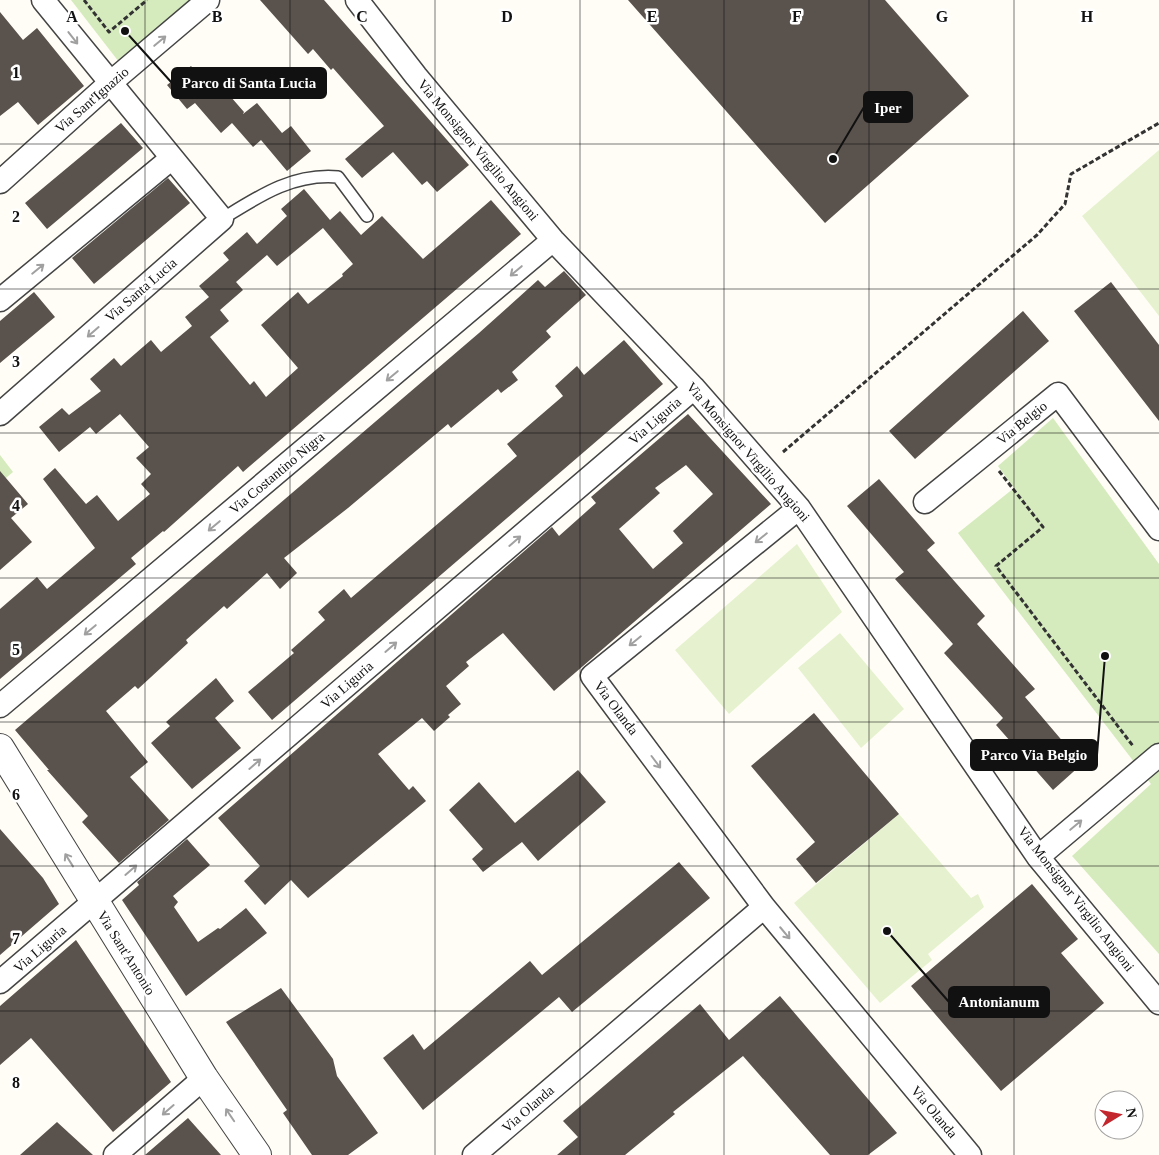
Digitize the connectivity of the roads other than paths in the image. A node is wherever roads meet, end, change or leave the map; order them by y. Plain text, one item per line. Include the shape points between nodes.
1 (43, 0) edge
2 (208, 0) edge
3 (357, 0) edge
4 (109, 84) junction
5 (172, 158) junction
6 (0, 182) edge
7 (368, 216) dead end
8 (222, 219) junction
9 (553, 240) junction
10 (0, 300) edge
11 (694, 388) junction
12 (0, 414) edge
13 (925, 502) dead end
14 (799, 508) junction
15 (1159, 529) edge
16 (0, 706) edge
17 (0, 748) edge
18 (1153, 760) edge
19 (1038, 857) junction
20 (94, 902) junction
21 (764, 907) junction
22 (0, 982) edge
23 (1159, 1003) edge
24 (204, 1078) junction
25 (115, 1155) edge
26 (257, 1155) edge
27 (474, 1155) edge
28 (970, 1155) edge

1 -> 4 street
4 -> 2 street, Via Sant'Ignazio
3 - 9 street, Via Monsignor Virgilio Angioni
4 - 5 street
4 - 6 street, Via Sant'Ignazio
5 - 8 street
10 -> 5 street
7 - 8 lane via 338,177 316,175 260,195
8 -> 12 street, Via Santa Lucia
9 - 11 street, Via Monsignor Virgilio Angioni
9 -> 16 street, Via Costantino Nigra
11 - 14 street, Via Monsignor Virgilio Angioni
20 -> 11 street, Via Liguria
13 - 15 street, Via Belgio via 1058,394
14 - 19 street, Via Monsignor Virgilio Angioni
14 -> 21 street, Via Olanda via 592,676
20 -> 17 street, Via Sant'Antonio
19 -> 18 street
19 - 23 street, Via Monsignor Virgilio Angioni
20 - 22 street, Via Liguria
20 - 24 street, Via Sant'Antonio
21 - 27 street, Via Olanda
21 -> 28 street, Via Olanda
24 -> 25 street
26 -> 24 street, Via Sant'Antonio

